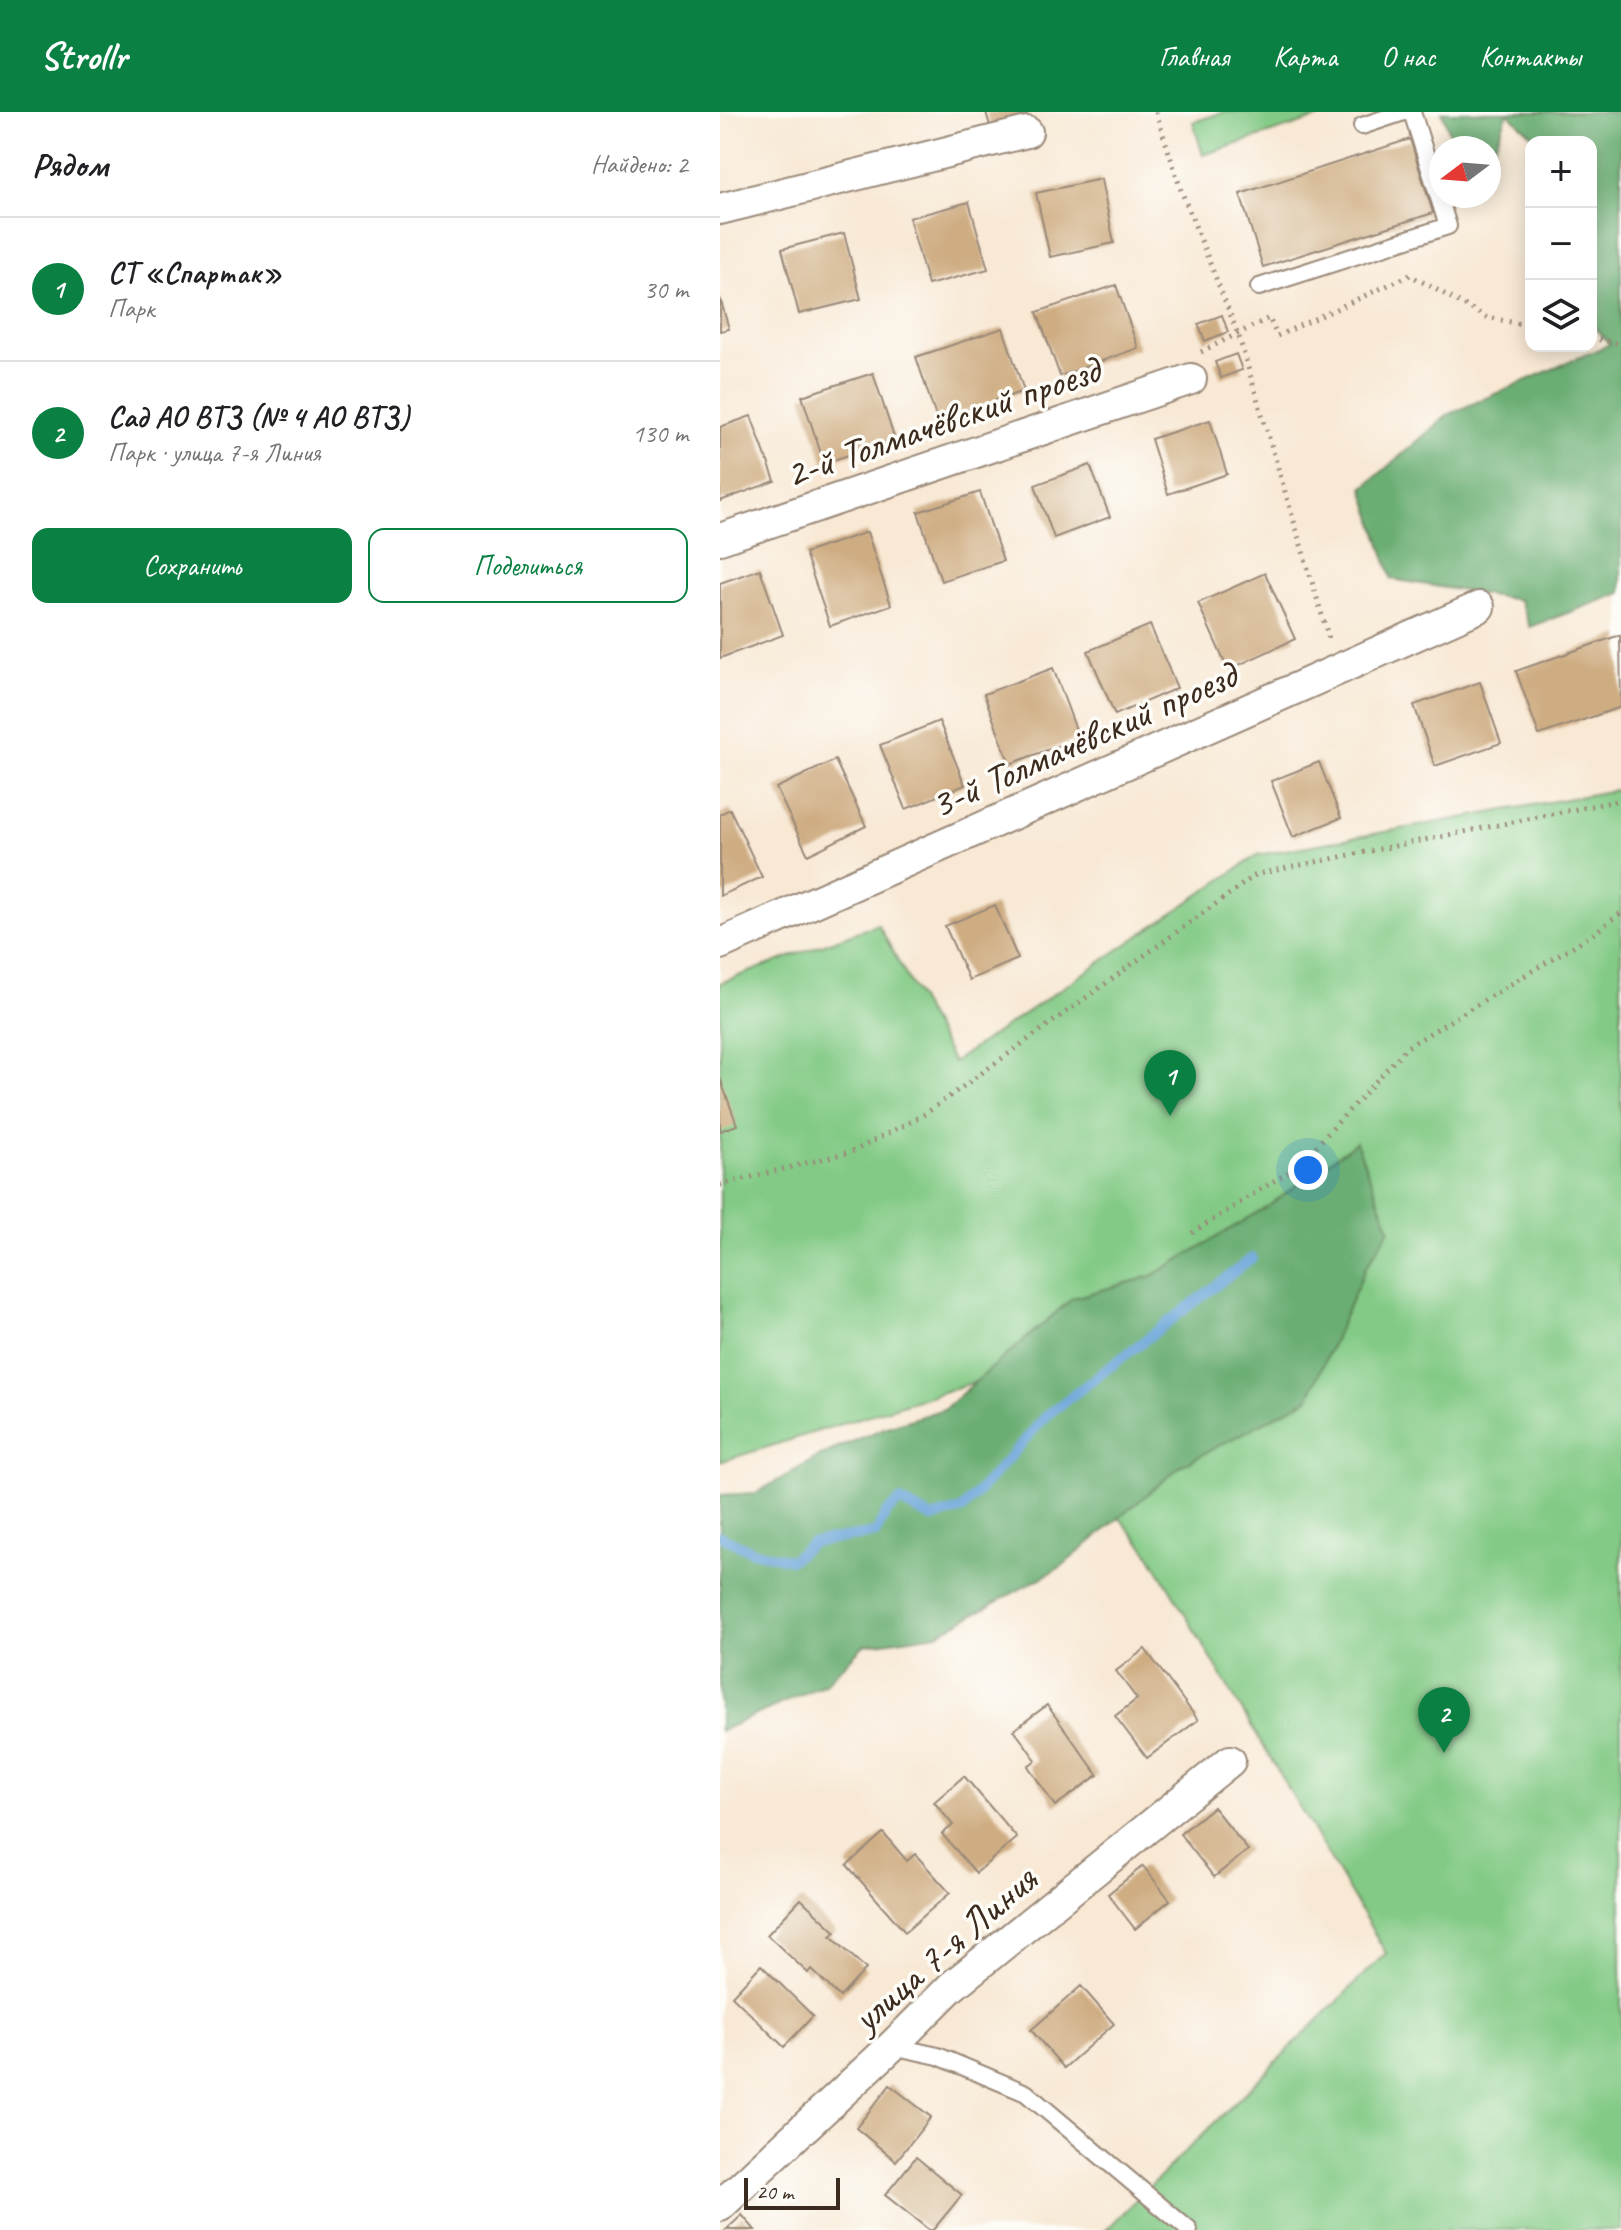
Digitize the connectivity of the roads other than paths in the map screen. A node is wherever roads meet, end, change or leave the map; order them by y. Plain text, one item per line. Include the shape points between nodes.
1 (1404, 112) edge
2 (1412, 112) edge
3 (1362, 126) dead end
4 (1027, 132) dead end
5 (720, 209) edge
6 (1259, 287) dead end
7 (1191, 379) road end
8 (720, 539) edge
9 (1479, 607) dead end
10 (720, 944) edge
11 (1230, 1761) dead end
12 (892, 2046) junction
13 (720, 2206) edge
14 (1189, 2230) edge

1 - 3 lane
2 - 6 lane via 1448,226
4 - 5 street
7 - 8 street, 2-й Толмачёвский проезд
9 - 10 street, 3-й Толмачёвский проезд
11 - 12 street, улица 7-я Линия via 951,1987
12 - 13 street, улица 7-я Линия
12 - 14 lane via 938,2056 1026,2093

